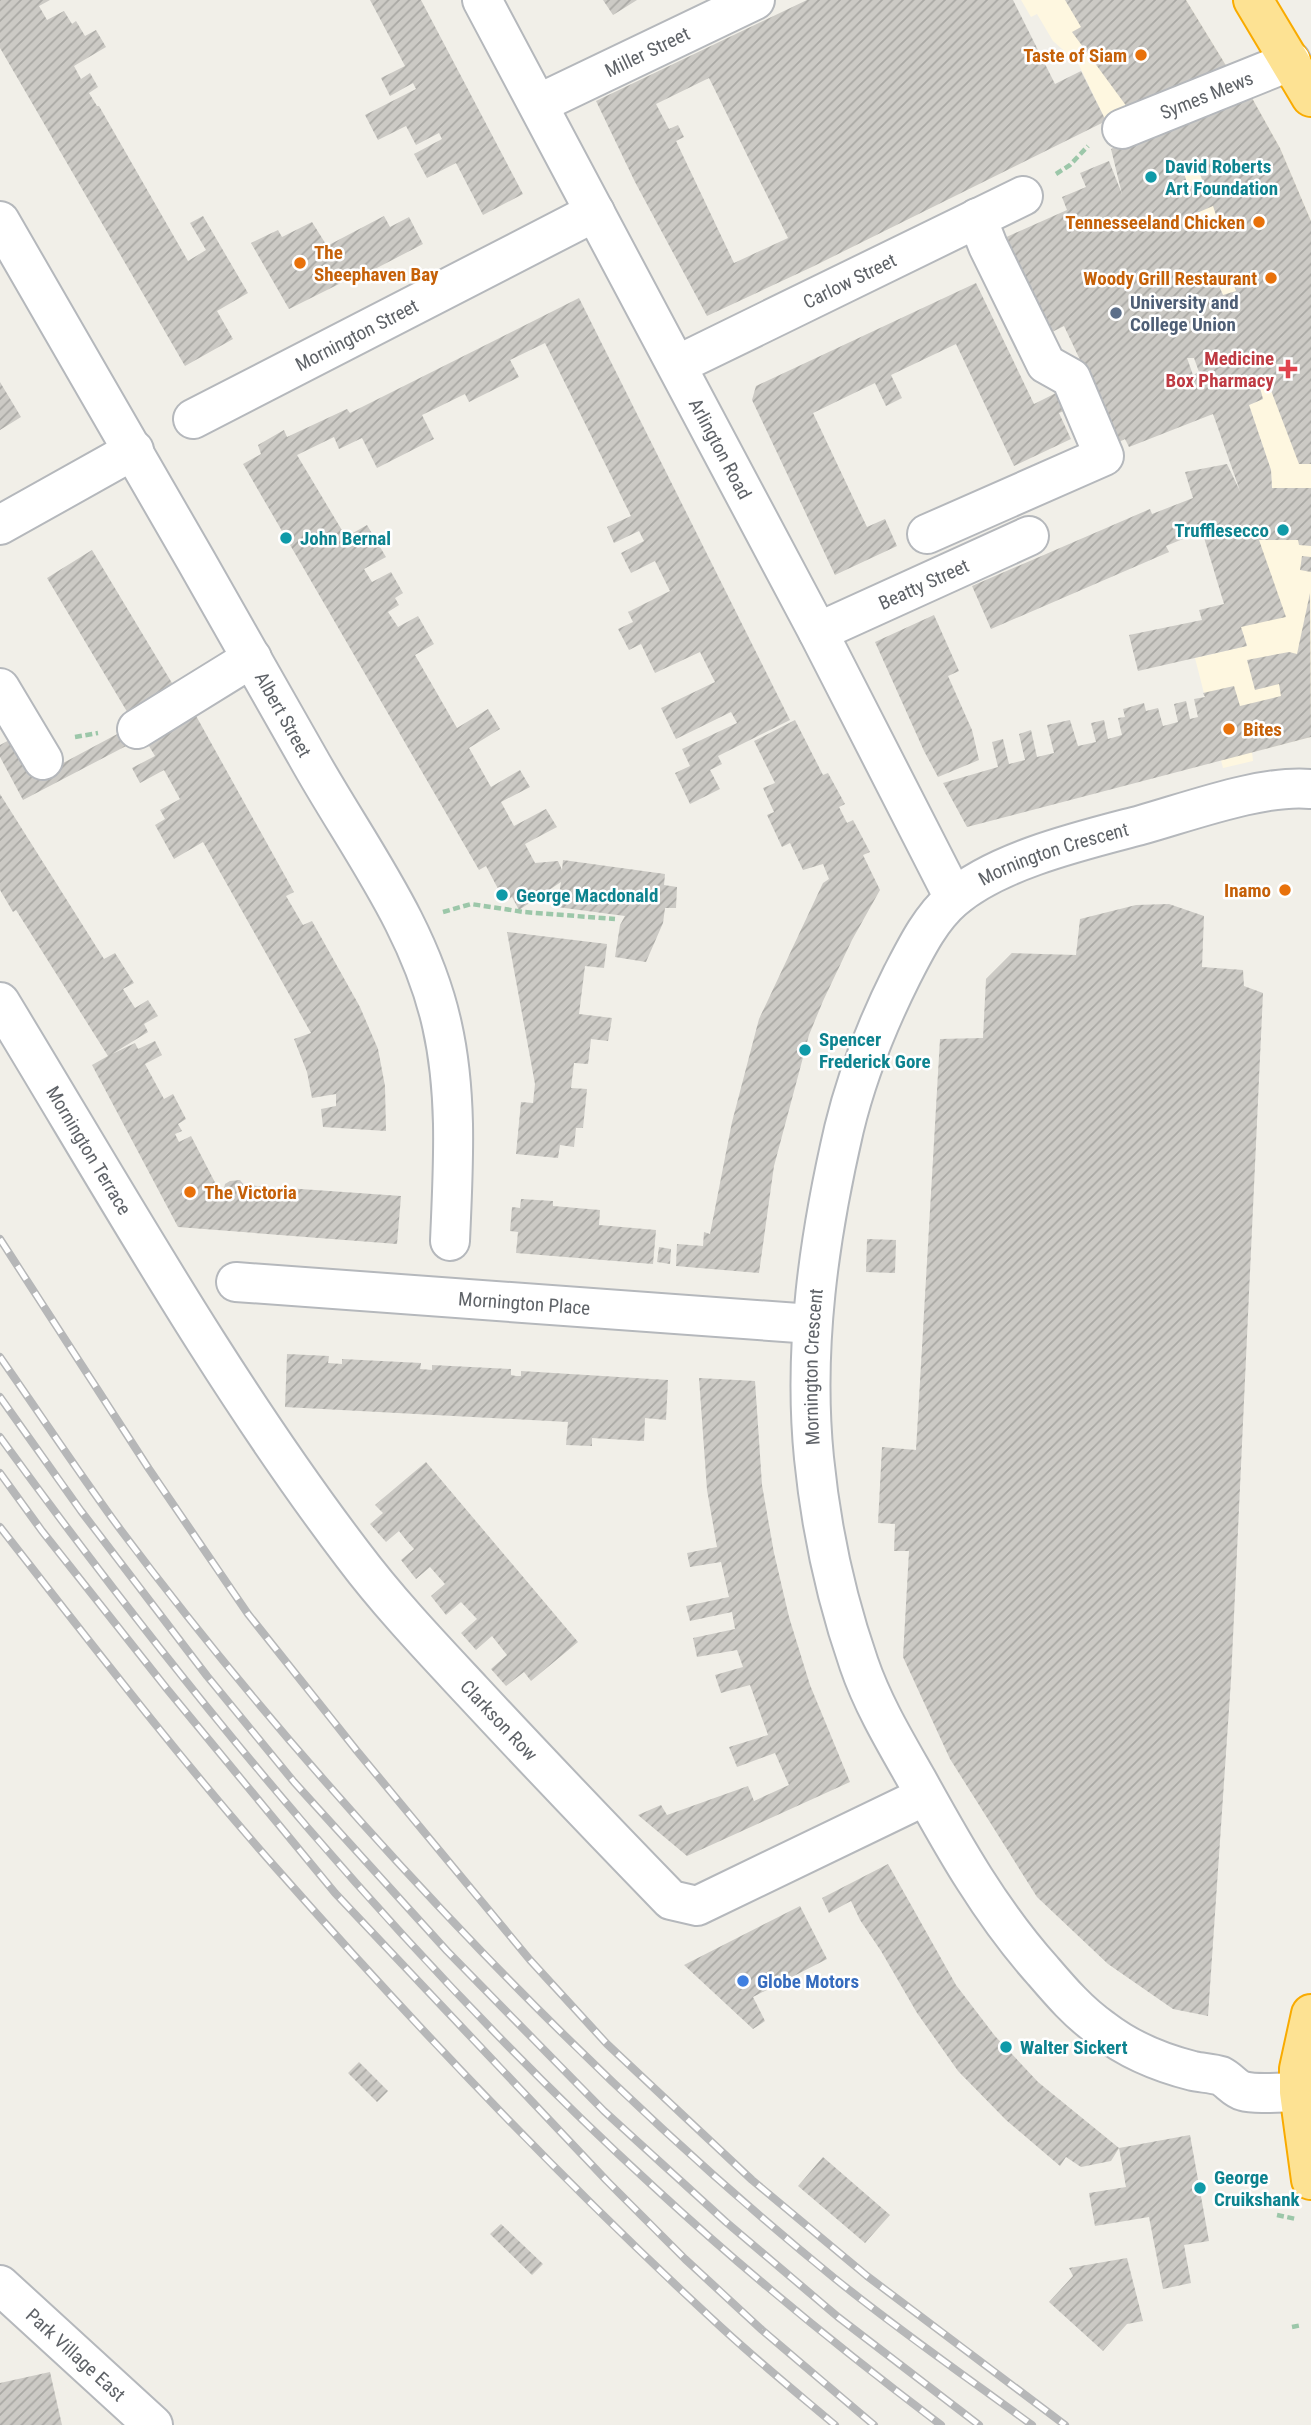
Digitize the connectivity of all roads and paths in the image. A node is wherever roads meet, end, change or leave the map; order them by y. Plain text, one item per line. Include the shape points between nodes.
1 (482, 0) edge
2 (755, 0) edge
3 (1253, 0) edge
4 (712, 10) edge
5 (1291, 61) junction
6 (1311, 97) edge
7 (538, 104) junction
8 (1122, 129) dead end
9 (1023, 196) dead end
10 (595, 212) junction
11 (977, 218) junction
12 (0, 221) edge
13 (677, 365) junction
14 (193, 419) dead end
15 (134, 450) junction
16 (0, 525) edge
17 (927, 534) dead end
18 (1029, 536) dead end
19 (818, 632) junction
20 (252, 658) junction
21 (0, 688) edge
22 (136, 729) joint
23 (54, 749) joint
24 (1311, 789) edge
25 (954, 898) junction
26 (615, 919) dead end
27 (406, 922) junction
28 (0, 1002) edge
29 (450, 1241) dead end
30 (236, 1282) dead end
31 (180, 1297) joint
32 (812, 1324) junction
33 (925, 1796) junction
34 (1311, 2014) edge
35 (1311, 2024) edge
36 (1298, 2081) junction
37 (1311, 2180) edge
38 (0, 2285) edge
39 (1302, 2325) dead end
40 (1292, 2328) dead end
41 (144, 2422) edge

1 - 7 street, Arlington Road
2 - 4 street, Miller Street
3 - 5 highway
4 - 7 street, Miller Street
5 - 6 highway
5 - 8 street, Symes Mews
7 - 10 street, Arlington Road
9 - 11 street, Carlow Street
10 - 13 street, Arlington Road
10 - 14 street, Mornington Street
11 - 13 street, Carlow Street
11 - 17 street via 1046,364 1071,378 1104,456
12 - 15 street, Albert Street
13 - 19 street, Arlington Road
15 - 16 street
15 - 20 street, Albert Street
18 - 19 street, Beatty Street
19 - 25 street, Arlington Road
20 - 22 street
20 - 27 street, Albert Street
21 - 23 street
22 - 23 path via 125,728
24 - 25 street, Mornington Crescent via 1274,790 1093,838 1003,870
25 - 32 street, Mornington Crescent via 916,948 859,1075 833,1177
26 - 27 path via 471,904
27 - 29 street, Albert Street via 442,1024 450,1072 455,1126
28 - 31 street, Mornington Terrace
30 - 32 street, Mornington Place
31 - 33 street, Clarkson Row via 253,1413 353,1556 546,1771 671,1900 697,1906
32 - 33 street, Mornington Crescent via 809,1371 814,1456 833,1575 860,1668
33 - 36 street, Mornington Crescent via 997,1916 1077,2009 1104,2031 1169,2063 1223,2077 1242,2091
34 - 35 highway
35 - 36 highway
36 - 37 highway
38 - 41 street, Park Village East
39 - 40 path

